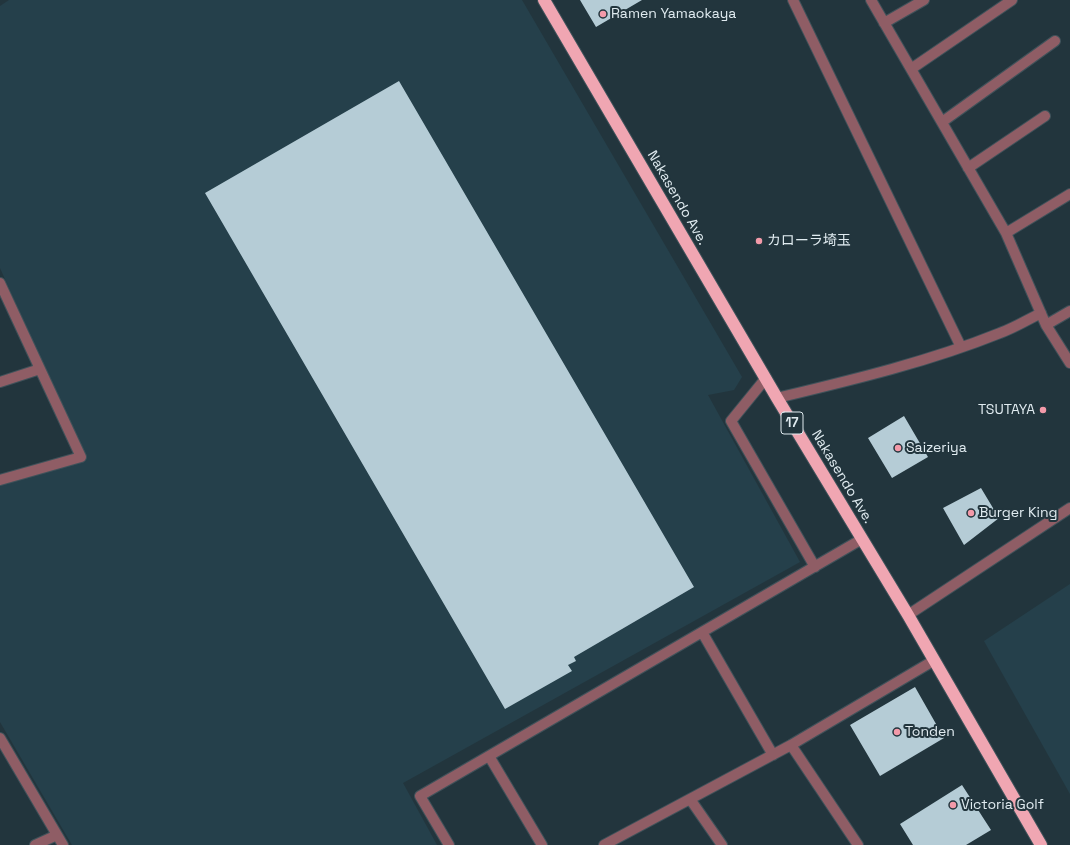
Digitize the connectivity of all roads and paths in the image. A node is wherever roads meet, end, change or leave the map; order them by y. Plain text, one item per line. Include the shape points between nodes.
1 (544, 0) edge
2 (793, 0) edge
3 (871, 0) edge
4 (924, 0) edge
5 (1012, 0) edge
6 (884, 23) junction
7 (1055, 41) dead end
8 (911, 69) junction
9 (1045, 116) dead end
10 (942, 122) junction
11 (968, 168) junction
12 (1070, 194) edge
13 (1006, 233) junction
14 (0, 283) edge
15 (4, 304) edge
16 (1070, 311) edge
17 (1041, 313) junction
18 (1046, 325) junction
19 (961, 347) junction
20 (1070, 363) edge
21 (40, 369) junction
22 (766, 378) junction
23 (0, 382) edge
24 (777, 398) junction
25 (0, 480) edge
26 (1070, 508) edge
27 (862, 539) junction
28 (815, 566) junction
29 (908, 615) junction
30 (702, 632) junction
31 (933, 661) junction
32 (0, 738) edge
33 (791, 745) junction
34 (773, 754) junction
35 (489, 756) junction
36 (690, 799) junction
37 (57, 834) junction
38 (34, 845) edge
39 (63, 845) edge
40 (449, 845) edge
41 (542, 845) edge
42 (604, 845) edge
43 (722, 845) edge
44 (858, 845) edge
45 (1041, 845) edge

1 - 22 highway, Nakasendo Ave. / 17
2 - 19 street
3 - 6 street
4 - 6 street
5 - 8 street
6 - 8 street
7 - 10 street
8 - 10 street
9 - 11 street
10 - 11 street
11 - 13 street
12 - 13 street
13 - 17 street
14 - 15 street
15 - 21 street
16 - 18 street
17 - 18 street
17 - 19 street via 1001,333
18 - 20 street
19 - 24 street via 882,372
21 - 23 street
21 - 25 street via 81,456
22 - 24 highway, Nakasendo Ave. / 17
22 - 28 street via 731,421
24 - 27 highway, Nakasendo Ave. / 17
26 - 29 street
27 - 28 street
27 - 29 highway, Nakasendo Ave. / 17
28 - 30 street
29 - 31 highway, Nakasendo Ave. / 17
30 - 34 street
30 - 35 street
31 - 33 street
31 - 45 highway, Nakasendo Ave. / 17
32 - 37 street
33 - 34 street
33 - 44 street
34 - 36 street
35 - 40 street via 420,796
35 - 41 street
36 - 42 street
36 - 43 street
37 - 38 street
37 - 39 street

